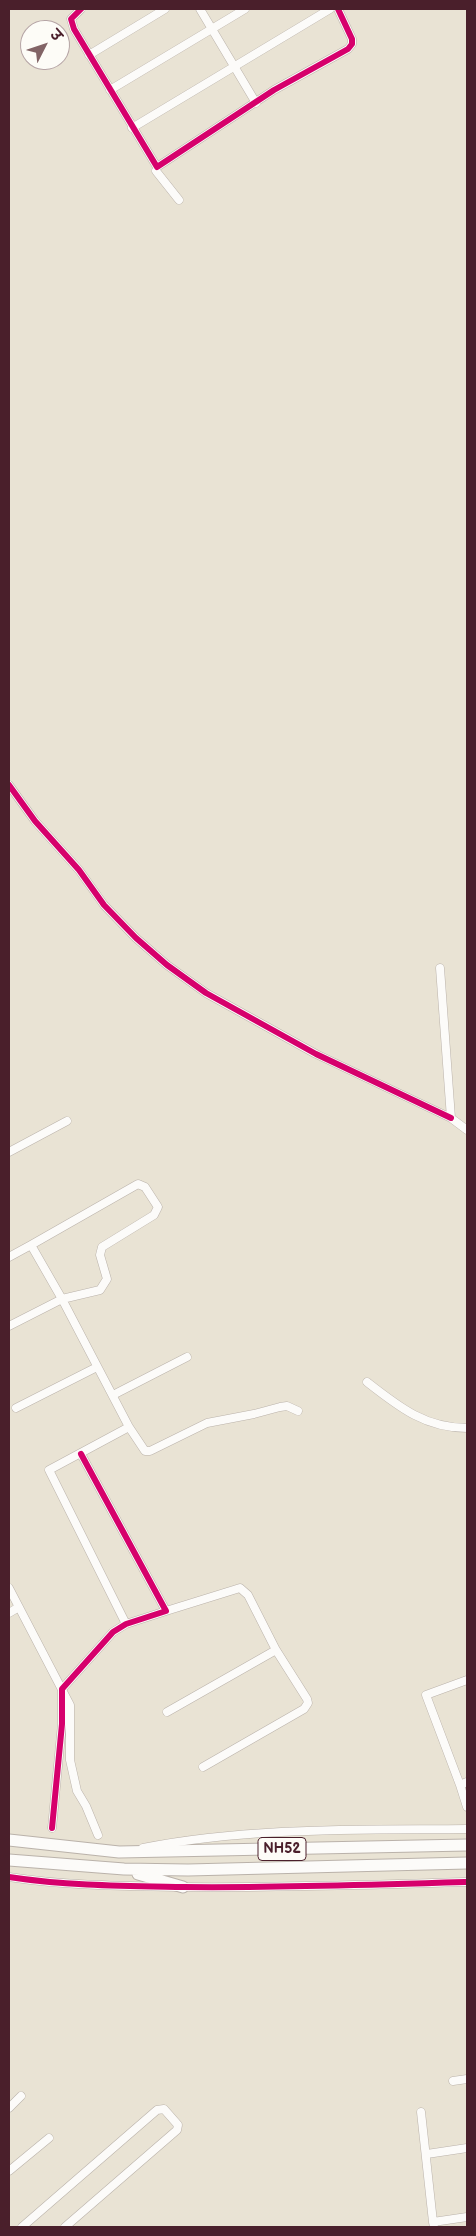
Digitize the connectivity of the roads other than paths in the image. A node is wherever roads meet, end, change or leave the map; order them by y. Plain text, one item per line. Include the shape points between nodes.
1 (81, 9) edge
2 (165, 9) edge
3 (200, 9) edge
4 (245, 9) edge
5 (330, 9) edge
6 (338, 9) edge
7 (212, 29) junction
8 (89, 55) junction
9 (234, 67) junction
10 (110, 90) junction
11 (256, 103) junction
12 (132, 128) junction
13 (156, 171) dead end
14 (179, 200) dead end
15 (9, 785) edge
16 (440, 968) dead end
17 (450, 1118) junction
18 (67, 1121) dead end
19 (467, 1130) edge
20 (9, 1152) edge
21 (31, 1245) junction
22 (9, 1257) edge
23 (62, 1299) junction
24 (9, 1326) edge
25 (187, 1357) dead end
26 (98, 1366) junction
27 (367, 1382) dead end
28 (113, 1395) junction
29 (16, 1408) dead end
30 (298, 1411) dead end
31 (130, 1427) junction
32 (467, 1428) edge
33 (81, 1454) junction
34 (9, 1588) edge
35 (19, 1607) junction
36 (166, 1611) junction
37 (9, 1613) edge
38 (126, 1624) junction
39 (276, 1650) junction
40 (467, 1680) edge
41 (62, 1689) junction
42 (167, 1712) dead end
43 (203, 1767) dead end
44 (463, 1783) edge
45 (467, 1806) edge
46 (52, 1828) dead end
47 (463, 1829) edge
48 (98, 1835) dead end
49 (9, 1840) edge
50 (461, 1845) edge
51 (124, 1852) junction
52 (9, 1860) edge
53 (464, 1863) edge
54 (124, 1869) junction
55 (9, 1877) edge
56 (466, 1882) edge
57 (183, 1887) junction
58 (467, 2079) edge
59 (453, 2081) dead end
60 (22, 2096) dead end
61 (9, 2108) edge
62 (421, 2112) dead end
63 (49, 2138) dead end
64 (467, 2148) edge
65 (427, 2154) junction
66 (9, 2171) edge
67 (467, 2217) edge
68 (433, 2225) edge
69 (22, 2227) edge
70 (65, 2227) edge

1 - 8 street via 71,19
2 - 8 street
3 - 7 street
4 - 7 street
5 - 9 street
6 - 11 street via 352,40 348,49
7 - 9 street
7 - 10 street
8 - 10 street
9 - 11 street
9 - 12 street
10 - 12 street
11 - 12 street via 157,167
13 - 14 street
15 - 17 street via 34,821 79,870 104,905 167,965 206,993 316,1054
16 - 17 street
17 - 19 street
18 - 20 street
21 - 22 street
21 - 23 street
21 - 23 street via 138,1184 145,1187 158,1207 154,1215 102,1248 100,1255 107,1279 100,1290
23 - 24 street
23 - 26 street
25 - 28 street
26 - 28 street
26 - 29 street
27 - 32 street via 399,1407 429,1423
28 - 31 street
30 - 31 street via 287,1406 207,1423 150,1451 141,1447
31 - 33 street
33 - 36 street
33 - 38 street via 49,1470
34 - 35 street
35 - 37 street
35 - 41 street
36 - 38 street
36 - 39 street via 240,1588 248,1595
38 - 41 street via 113,1632
39 - 42 street
39 - 43 street via 307,1699 306,1706
40 - 44 street via 426,1696
41 - 46 street via 62,1724
41 - 48 street via 70,1705 70,1760 77,1791
44 - 45 street
47 - 51 street via 271,1833 170,1842
49 - 51 highway, NH52
50 - 51 highway, NH52
52 - 54 highway, NH52
53 - 54 highway, NH52
54 - 57 highway
55 - 57 street via 51,1883
56 - 57 street via 249,1889
58 - 59 street
60 - 61 street
62 - 65 street
63 - 66 street
64 - 65 street
65 - 68 street
67 - 68 street
69 - 70 street via 157,2110 164,2109 178,2125 177,2130

